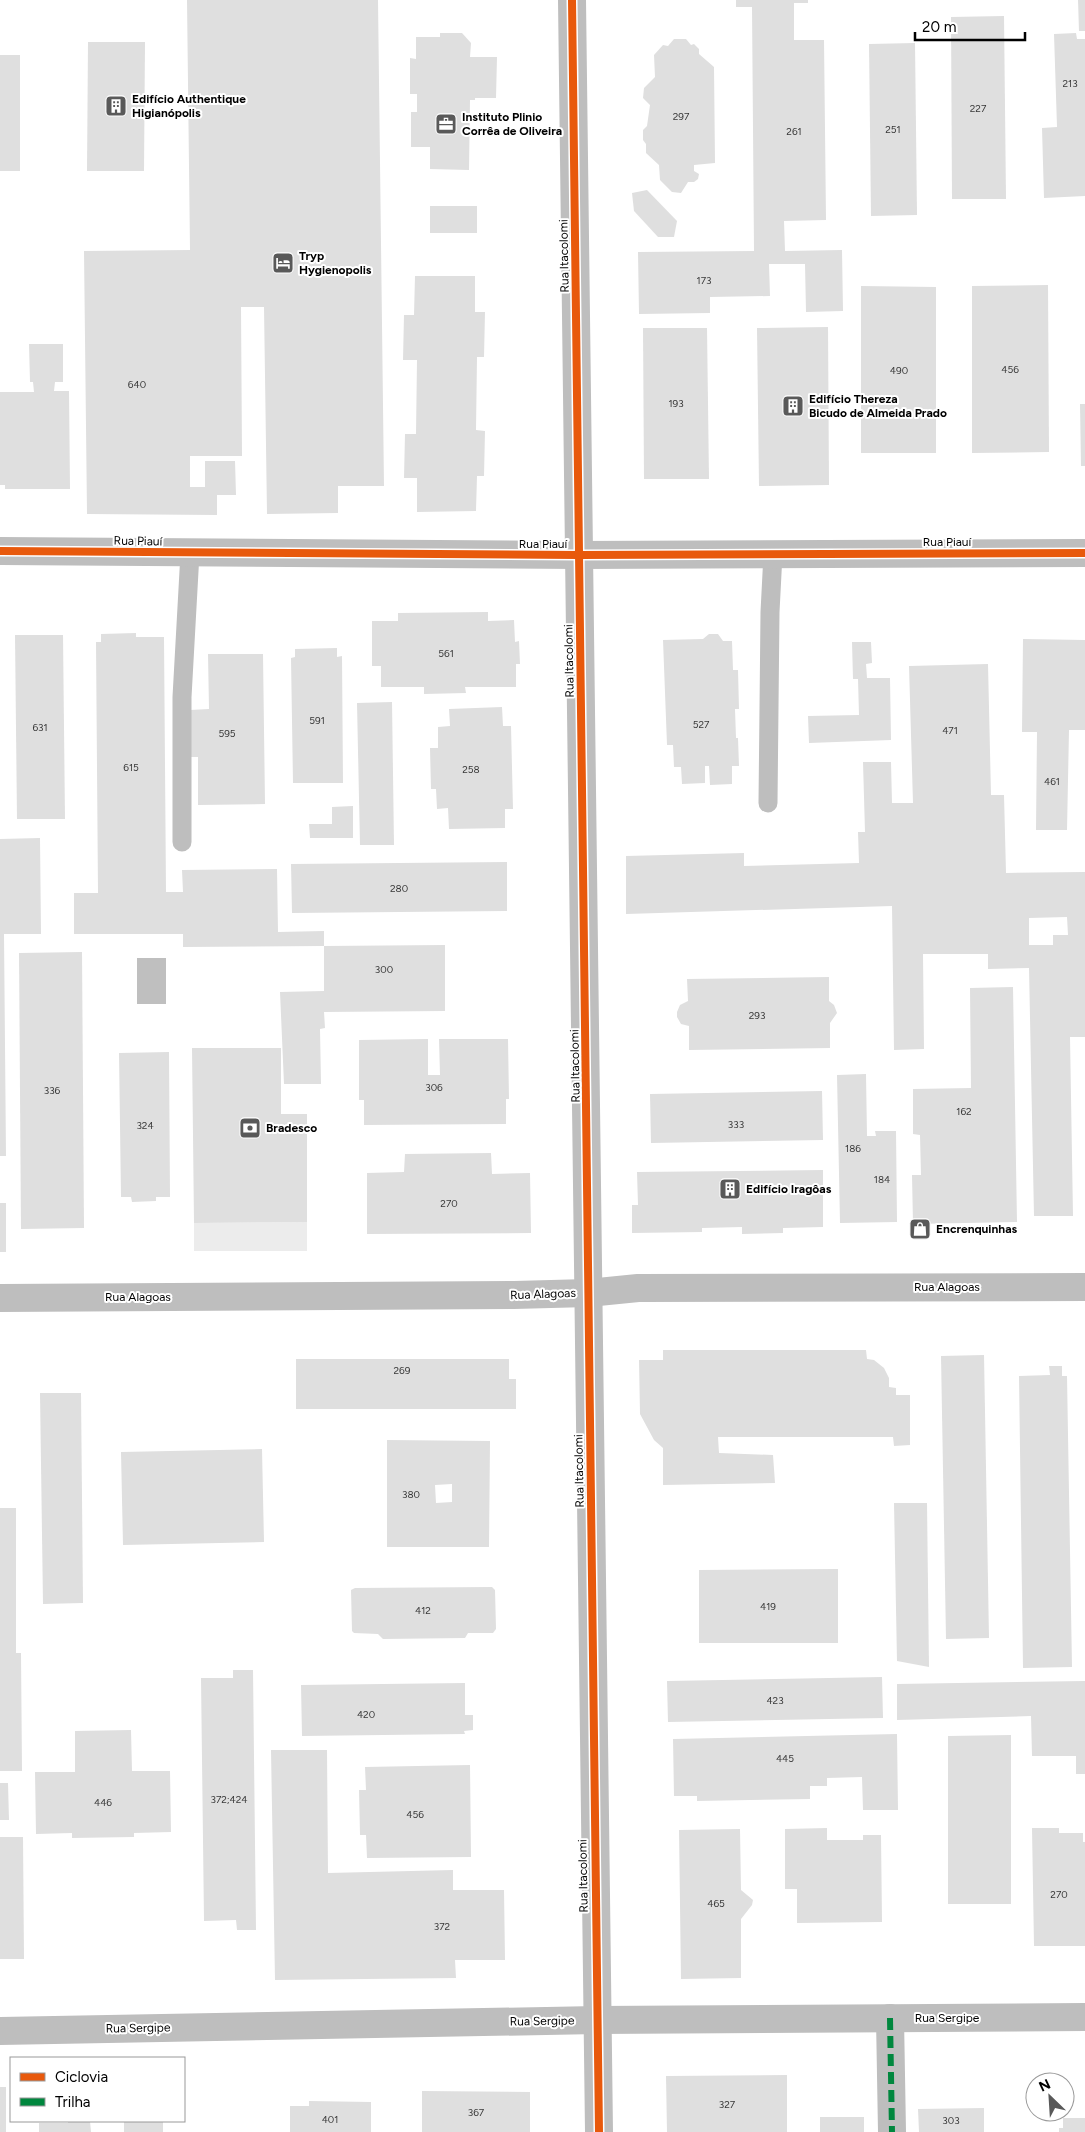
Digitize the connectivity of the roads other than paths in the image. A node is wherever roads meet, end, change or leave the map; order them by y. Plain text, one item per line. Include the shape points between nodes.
1 (572, 0) edge
2 (0, 551) edge
3 (190, 553) junction
4 (1085, 553) edge
5 (772, 554) junction
6 (579, 555) junction
7 (768, 803) dead end
8 (182, 842) dead end
9 (1085, 1287) edge
10 (588, 1293) junction
11 (0, 1298) edge
12 (1085, 2017) edge
13 (890, 2018) junction
14 (597, 2020) junction
15 (0, 2030) edge
16 (599, 2132) edge
17 (892, 2132) edge

1 - 6 street, Rua Itacolomi
2 - 3 street, Rua Piauí
3 - 6 street, Rua Piauí
3 - 8 lane via 182,697
4 - 5 street, Rua Piauí
5 - 6 street, Rua Piauí
5 - 7 lane
6 - 10 street, Rua Itacolomi
9 - 10 street, Rua Alagoas via 648,1288
10 - 11 street, Rua Alagoas
10 - 14 street, Rua Itacolomi
12 - 13 street, Rua Sergipe
13 - 14 street, Rua Sergipe
13 - 17 street
14 - 15 street, Rua Sergipe
14 - 16 street, Rua Itacolomi

